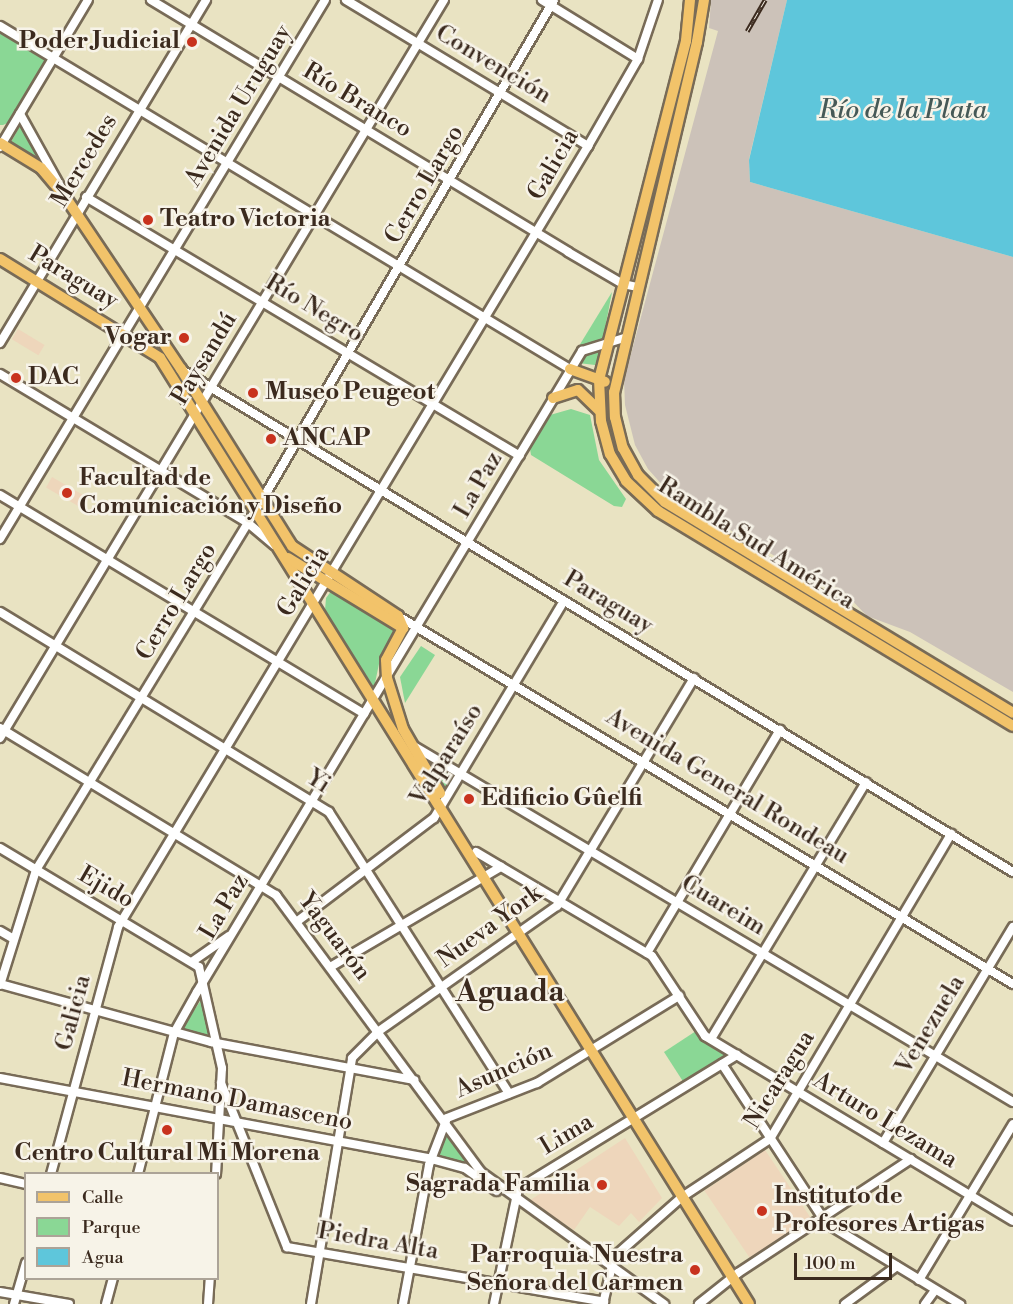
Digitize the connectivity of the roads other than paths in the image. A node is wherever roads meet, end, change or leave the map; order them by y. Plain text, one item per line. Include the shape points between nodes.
1 (88, 0) edge
2 (151, 0) edge
3 (206, 0) edge
4 (325, 0) edge
5 (346, 0) edge
6 (444, 0) edge
7 (542, 0) edge
8 (658, 0) edge
9 (690, 0) edge
10 (704, 0) edge
11 (553, 3) edge
12 (191, 24) junction
13 (0, 26) edge
14 (418, 43) junction
15 (54, 58) junction
16 (638, 59) junction
17 (279, 76) junction
18 (501, 93) junction
19 (139, 109) junction
20 (20, 114) junction
21 (367, 129) junction
22 (1, 145) edge
23 (588, 146) junction
24 (228, 163) junction
25 (450, 180) junction
26 (86, 197) junction
27 (66, 198) junction
28 (76, 214) junction
29 (314, 215) junction
30 (537, 232) junction
31 (174, 250) junction
32 (0, 259) edge
33 (399, 266) junction
34 (37, 281) junction
35 (623, 284) junction
36 (637, 288) junction
37 (262, 302) junction
38 (139, 309) junction
39 (486, 319) junction
40 (124, 333) junction
41 (624, 338) junction
42 (0, 343) edge
43 (607, 345) junction
44 (348, 354) junction
45 (181, 369) junction
46 (570, 369) junction
47 (0, 374) edge
48 (599, 379) junction
49 (211, 387) junction
50 (614, 392) junction
51 (553, 398) junction
52 (202, 403) junction
53 (433, 405) junction
54 (599, 410) junction
55 (195, 414) junction
56 (73, 418) junction
57 (297, 439) junction
58 (520, 456) junction
59 (161, 470) junction
60 (381, 490) junction
61 (0, 495) edge
62 (262, 500) junction
63 (19, 507) junction
64 (254, 512) junction
65 (248, 523) junction
66 (0, 539) edge
67 (468, 544) junction
68 (280, 550) junction
69 (108, 560) junction
70 (329, 579) junction
71 (564, 601) junction
72 (314, 604) junction
73 (0, 612) edge
74 (194, 612) junction
75 (398, 616) junction
76 (403, 628) junction
77 (418, 628) junction
78 (55, 645) junction
79 (279, 663) junction
80 (387, 678) junction
81 (694, 678) junction
82 (515, 684) junction
83 (142, 697) junction
84 (372, 701) junction
85 (1013, 712) edge
86 (364, 714) junction
87 (1013, 726) edge
88 (780, 730) junction
89 (1, 732) edge
90 (412, 745) junction
91 (227, 748) junction
92 (644, 762) junction
93 (463, 772) junction
94 (90, 782) junction
95 (866, 782) junction
96 (313, 800) junction
97 (443, 804) junction
98 (730, 814) junction
99 (177, 834) junction
100 (951, 834) junction
101 (0, 848) edge
102 (591, 850) junction
103 (476, 852) junction
104 (816, 866) junction
105 (501, 867) junction
106 (367, 869) junction
107 (36, 870) junction
108 (1013, 872) edge
109 (487, 876) junction
110 (262, 886) junction
111 (560, 902) junction
112 (677, 902) junction
113 (902, 917) junction
114 (124, 920) junction
115 (299, 920) junction
116 (403, 925) junction
117 (1013, 927) edge
118 (0, 931) edge
119 (522, 931) junction
120 (234, 932) junction
121 (14, 939) junction
122 (647, 953) junction
123 (763, 953) junction
124 (193, 962) junction
125 (332, 966) junction
126 (988, 969) junction
127 (202, 983) junction
128 (0, 984) edge
129 (1013, 984) edge
130 (441, 987) junction
131 (679, 996) junction
132 (849, 1004) junction
133 (95, 1012) junction
134 (379, 1031) junction
135 (174, 1033) junction
136 (708, 1037) junction
137 (216, 1043) junction
138 (595, 1049) junction
139 (737, 1055) junction
140 (935, 1056) junction
141 (722, 1064) junction
142 (351, 1067) junction
143 (0, 1078) edge
144 (414, 1080) junction
145 (221, 1083) junction
146 (74, 1090) junction
147 (798, 1091) junction
148 (509, 1094) junction
149 (1013, 1102) edge
150 (153, 1105) junction
151 (637, 1117) junction
152 (219, 1118) junction
153 (238, 1121) junction
154 (444, 1122) junction
155 (1013, 1124) edge
156 (770, 1139) junction
157 (340, 1140) junction
158 (883, 1143) junction
159 (431, 1159) junction
160 (910, 1159) junction
161 (465, 1168) joint
162 (51, 1172) edge
163 (138, 1172) edge
164 (216, 1172) edge
165 (0, 1178) edge
166 (24, 1184) edge
167 (685, 1195) junction
168 (970, 1195) junction
169 (514, 1199) junction
170 (822, 1219) junction
171 (1013, 1221) edge
172 (320, 1251) junction
173 (610, 1266) junction
174 (897, 1266) junction
175 (410, 1267) junction
176 (24, 1270) edge
177 (736, 1275) junction
178 (112, 1280) edge
179 (210, 1280) edge
180 (919, 1280) junction
181 (498, 1283) junction
182 (935, 1290) junction
183 (0, 1292) edge
184 (17, 1294) junction
185 (603, 1303) edge
186 (14, 1304) edge
187 (69, 1304) edge
188 (106, 1304) edge
189 (208, 1304) edge
190 (311, 1304) edge
191 (403, 1304) edge
192 (494, 1304) edge
193 (664, 1304) edge
194 (699, 1304) edge
195 (749, 1304) edge
196 (757, 1304) edge
197 (845, 1304) edge
198 (925, 1304) edge
199 (960, 1304) edge

1 - 15 street
2 - 12 street, Río Branco
3 - 12 street, Mercedes
4 - 17 street, Avenida Uruguay
5 - 14 street, Convención
6 - 14 street, Paysandú
7 - 11 street
8 - 16 street, Galicia
9 - 35 main road, Rambla Sud América via 686,41
10 - 36 main road, Rambla Sud América
11 - 16 street
11 - 18 street, Cerro Largo
12 - 17 street, Río Branco
12 - 19 street, Mercedes
13 - 15 street
14 - 18 street, Convención
14 - 21 street, Paysandú
15 - 19 street
15 - 20 street
16 - 23 street, Galicia
17 - 21 street, Río Branco
17 - 24 street, Avenida Uruguay
18 - 23 street, Convención
18 - 25 street, Cerro Largo
19 - 24 street
19 - 26 street, Mercedes
20 - 22 street
20 - 27 street
21 - 25 street, Río Branco
21 - 29 street, Paysandú
22 - 27 main road via 41,168
23 - 30 street, Galicia
24 - 29 street
24 - 31 street, Avenida Uruguay
25 - 30 street, Río Branco
25 - 33 street, Cerro Largo
26 - 28 street, Mercedes
26 - 31 street, Río Negro
27 - 28 main road
28 - 34 street, Mercedes
28 - 38 main road
29 - 33 street
29 - 37 street, Paysandú
30 - 35 street, Río Branco
30 - 39 street, Galicia
31 - 37 street, Río Negro
31 - 38 street, Avenida Uruguay
32 - 34 main road, Paraguay
33 - 39 street
33 - 44 street, Cerro Largo
34 - 40 main road, Paraguay
34 - 42 street, Mercedes
35 - 36 street, Río Branco
35 - 43 main road, Rambla Sud América
36 - 41 main road, Rambla Sud América
37 - 44 street, Río Negro
37 - 49 street, Paysandú
38 - 40 street, Avenida Uruguay
38 - 45 main road
39 - 46 street
39 - 53 street, Galicia
40 - 55 main road, Paraguay via 160,358
40 - 56 street, Avenida Uruguay
41 - 43 street, La Paz
41 - 50 main road, Rambla Sud América
43 - 46 street, La Paz via 587,347
43 - 48 main road, Rambla Sud América
44 - 53 street, Río Negro
44 - 57 street, Cerro Largo
45 - 49 street, Paraguay
45 - 52 main road
46 - 48 main road
46 - 51 street, La Paz
47 - 56 street, Avenida General Rondeau
48 - 50 main road
48 - 54 main road, Rambla Sud América
49 - 52 street, Paysandú
49 - 57 street, Paraguay
50 - 85 main road, Rambla Sud América via 623,448 650,490
51 - 54 main road via 578,390
51 - 58 street, La Paz
52 - 55 street, Paysandú
52 - 62 main road
53 - 58 street, Río Negro
53 - 60 street, Galicia
54 - 87 main road, Rambla Sud América via 610,454 644,501
55 - 59 street, Paysandú
55 - 64 main road, Paraguay
56 - 59 street, Avenida General Rondeau
56 - 63 street, Avenida Uruguay
57 - 60 street, Paraguay
57 - 62 street, Cerro Largo
58 - 67 street, La Paz
59 - 65 street, Avenida General Rondeau
59 - 69 street, Paysandú
60 - 67 street, Paraguay
60 - 70 street, Galicia
61 - 63 street
62 - 64 street, Cerro Largo
62 - 70 main road via 292,546
63 - 66 street, Avenida Uruguay
63 - 69 street
64 - 65 street, Cerro Largo
64 - 68 main road, Paraguay
65 - 68 street, Avenida General Rondeau
65 - 74 street, Cerro Largo
67 - 71 street, Paraguay
67 - 77 street, La Paz
68 - 70 main road, Avenida General Rondeau
68 - 72 main road, Paraguay
69 - 74 street
69 - 78 street, Paysandú
70 - 72 street, Galicia
70 - 75 main road, Avenida General Rondeau
70 - 76 main road, Avenida General Rondeau
71 - 81 street, Paraguay
71 - 82 street, Valparaíso
72 - 79 street, Galicia
72 - 84 main road, Paraguay
73 - 78 street, Yi
74 - 79 street
74 - 83 street, Cerro Largo
75 - 76 main road
75 - 77 street, Avenida General Rondeau
76 - 77 street, Avenida General Rondeau
76 - 80 main road, La Paz via 386,660
77 - 80 street, La Paz
77 - 82 street, Avenida General Rondeau
78 - 83 street, Yi
78 - 89 street, Paysandú
79 - 86 street
79 - 91 street, Galicia
80 - 84 street, La Paz
80 - 90 main road
81 - 88 street, Paraguay
81 - 92 street, Nueva York
82 - 92 street, Avenida General Rondeau
82 - 93 street, Valparaíso
83 - 91 street, Yi
83 - 94 street, Cerro Largo
84 - 86 street, La Paz
84 - 97 main road, Paraguay
86 - 96 street, La Paz
88 - 95 street, Paraguay
88 - 98 street
89 - 94 street, Yaguarón
90 - 93 street, Cuareim
90 - 97 main road
91 - 96 street, Yi
91 - 99 street, Galicia
92 - 98 street, Avenida General Rondeau
92 - 102 street, Nueva York
93 - 97 street, Valparaíso
93 - 102 street, Cuareim
94 - 99 street, Yaguarón
94 - 107 street, Cerro Largo
95 - 100 street, Paraguay
95 - 104 street
96 - 106 street, Yi via 334,817
96 - 110 street, La Paz
97 - 103 main road
97 - 106 street, Valparaíso via 431,821
97 - 109 main road
98 - 104 street, Avenida General Rondeau
98 - 112 street
99 - 110 street, Yaguarón
99 - 114 street, Galicia
100 - 108 street, Paraguay
100 - 113 street, Nicaragua
101 - 107 street, Ejido
102 - 111 street, Nueva York
102 - 112 street, Cuareim
103 - 105 street
103 - 109 main road
104 - 113 street, Avenida General Rondeau
104 - 123 street
105 - 109 street
105 - 111 street
106 - 115 street, Valparaíso
106 - 116 street, Yi
107 - 114 street, Ejido
107 - 121 street, Cerro Largo
109 - 116 street
109 - 119 main road
110 - 115 street, Yaguarón via 285,902
110 - 120 street, La Paz
111 - 119 street, Nueva York
111 - 122 street
112 - 122 street
112 - 123 street, Cuareim
113 - 126 street, Avenida General Rondeau
113 - 132 street, Nicaragua
114 - 124 street, Ejido
114 - 133 street, Galicia via 118,927
115 - 125 street, Yaguarón
116 - 125 street
116 - 130 street, Yi
117 - 126 street, Venezuela
118 - 121 street
119 - 130 street, Nueva York
119 - 138 main road
120 - 124 street
120 - 127 street, La Paz
121 - 128 street, Cerro Largo
122 - 131 street
123 - 132 street, Cuareim
123 - 136 street
124 - 127 street via 202,974
125 - 134 street, Yaguarón
126 - 129 street, Avenida General Rondeau
126 - 140 street, Venezuela
127 - 135 street, La Paz
127 - 137 street
128 - 133 street
130 - 134 street, Nueva York
130 - 148 street, Yi
131 - 136 street
131 - 138 street, Asunción
132 - 140 street, Cuareim
132 - 147 street, Nicaragua
133 - 135 street
133 - 146 street, Galicia
134 - 142 street, Nueva York via 352,1058
134 - 144 street, Yaguarón
135 - 137 street
135 - 150 street, La Paz
136 - 139 street, Arturo Lezama
137 - 142 street
137 - 145 street
138 - 148 street, Asunción via 537,1083
138 - 151 main road
139 - 141 street, Lima
139 - 147 street, Arturo Lezama
140 - 149 street, Cuareim
140 - 158 street, Venezuela
141 - 151 street, Lima
141 - 156 street
142 - 144 street
142 - 157 street, Nueva York
143 - 146 street, Hermano Damasceno
144 - 154 street, Yaguarón
145 - 152 street
145 - 153 street
146 - 150 street, Hermano Damasceno
146 - 162 street, Galicia
147 - 156 street, Nicaragua
147 - 158 street, Arturo Lezama
148 - 154 street, Asunción via 451,1115
150 - 152 street, Hermano Damasceno
150 - 163 street, La Paz
151 - 167 main road
151 - 169 street, Lima via 522,1186
152 - 153 street, Hermano Damasceno
152 - 164 street
153 - 157 street, Hermano Damasceno
153 - 172 street, Piedra Alta via 287,1247
154 - 159 street, Asunción
154 - 169 street, Yaguarón via 478,1168
155 - 168 street
156 - 167 street, Nicaragua
156 - 170 street
157 - 159 street, Hermano Damasceno
157 - 172 street, Nueva York
158 - 160 street, Arturo Lezama
159 - 161 street, Hermano Damasceno
159 - 175 street, Asunción
160 - 168 street, Arturo Lezama
160 - 170 street
161 - 169 street, Yaguarón
165 - 166 street
167 - 173 street, Nicaragua via 614,1257
167 - 177 main road
168 - 171 street, Arturo Lezama
168 - 180 street
169 - 173 street, Yaguarón
169 - 181 street
170 - 174 street
170 - 177 street
172 - 175 street, Piedra Alta
172 - 190 street, Nueva York
173 - 185 street
173 - 193 street, Yaguarón
174 - 180 street
174 - 197 street
175 - 181 street, Piedra Alta
175 - 191 street, Asunción
176 - 184 street
177 - 194 street
177 - 195 main road
177 - 196 main road
178 - 188 street
179 - 189 street
180 - 182 street
181 - 185 street, Piedra Alta
181 - 192 street
182 - 198 street
182 - 199 street
183 - 184 street
184 - 186 street
184 - 187 street

